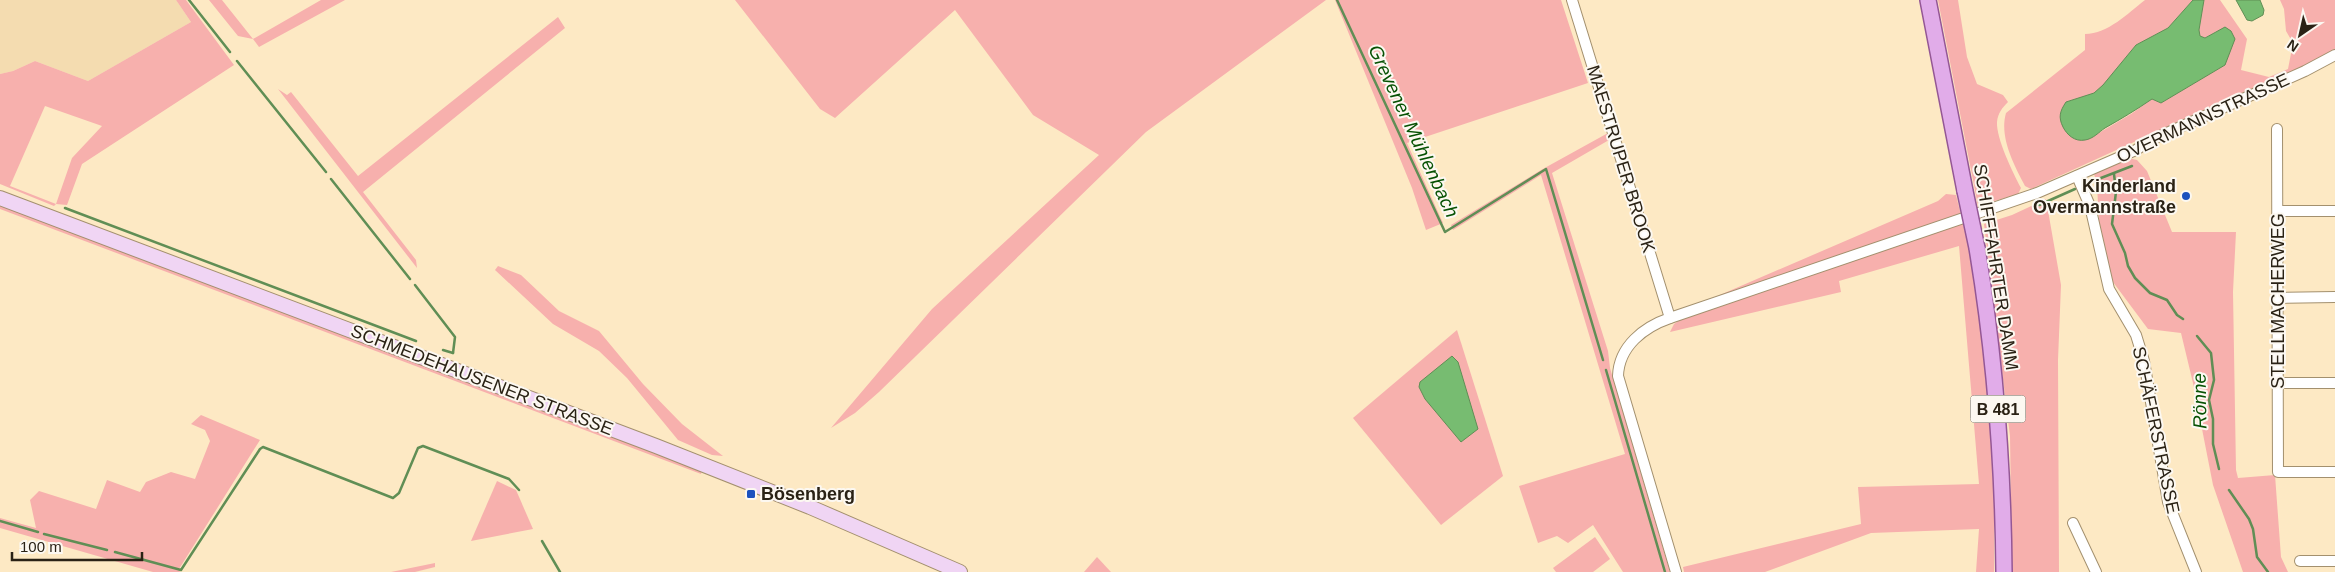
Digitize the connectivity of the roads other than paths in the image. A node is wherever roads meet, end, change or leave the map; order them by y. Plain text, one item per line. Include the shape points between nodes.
1 (1572, 0) edge
2 (1928, 0) edge
3 (2335, 55) edge
4 (2277, 129) dead end
5 (2077, 176) junction
6 (0, 198) edge
7 (2278, 211) junction
8 (2335, 211) edge
9 (2335, 297) edge
10 (2278, 298) junction
11 (1670, 318) junction
12 (2277, 383) junction
13 (2335, 383) edge
14 (2335, 472) edge
15 (2073, 523) dead end
16 (2300, 561) dead end
17 (2335, 561) edge
18 (960, 572) edge
19 (1676, 572) edge
20 (2004, 572) edge
21 (2096, 572) edge
22 (2196, 572) edge

1 - 11 street, MAESTRUPER BROOK
2 - 20 main road, SCHIFFFAHRTER DAMM / B 481, bridge via 1990,322 2004,501
3 - 5 street, OVERMANNSTRASSE
4 - 7 street, STELLMACHERWEG
5 - 11 street, OVERMANNSTRASSE via 1958,221
5 - 22 street, SCHÄFERSTRASSE via 2090,206 2109,289 2136,335 2144,361 2166,495
6 - 18 main road, SCHMEDEHAUSENER STRASSE via 656,446 810,507
7 - 8 street
7 - 10 street, STELLMACHERWEG
9 - 10 street
10 - 12 street, STELLMACHERWEG
11 - 19 street via 1646,329 1623,351 1618,362 1618,376
12 - 13 street
12 - 14 street, STELLMACHERWEG via 2278,472
15 - 21 street
16 - 17 street

